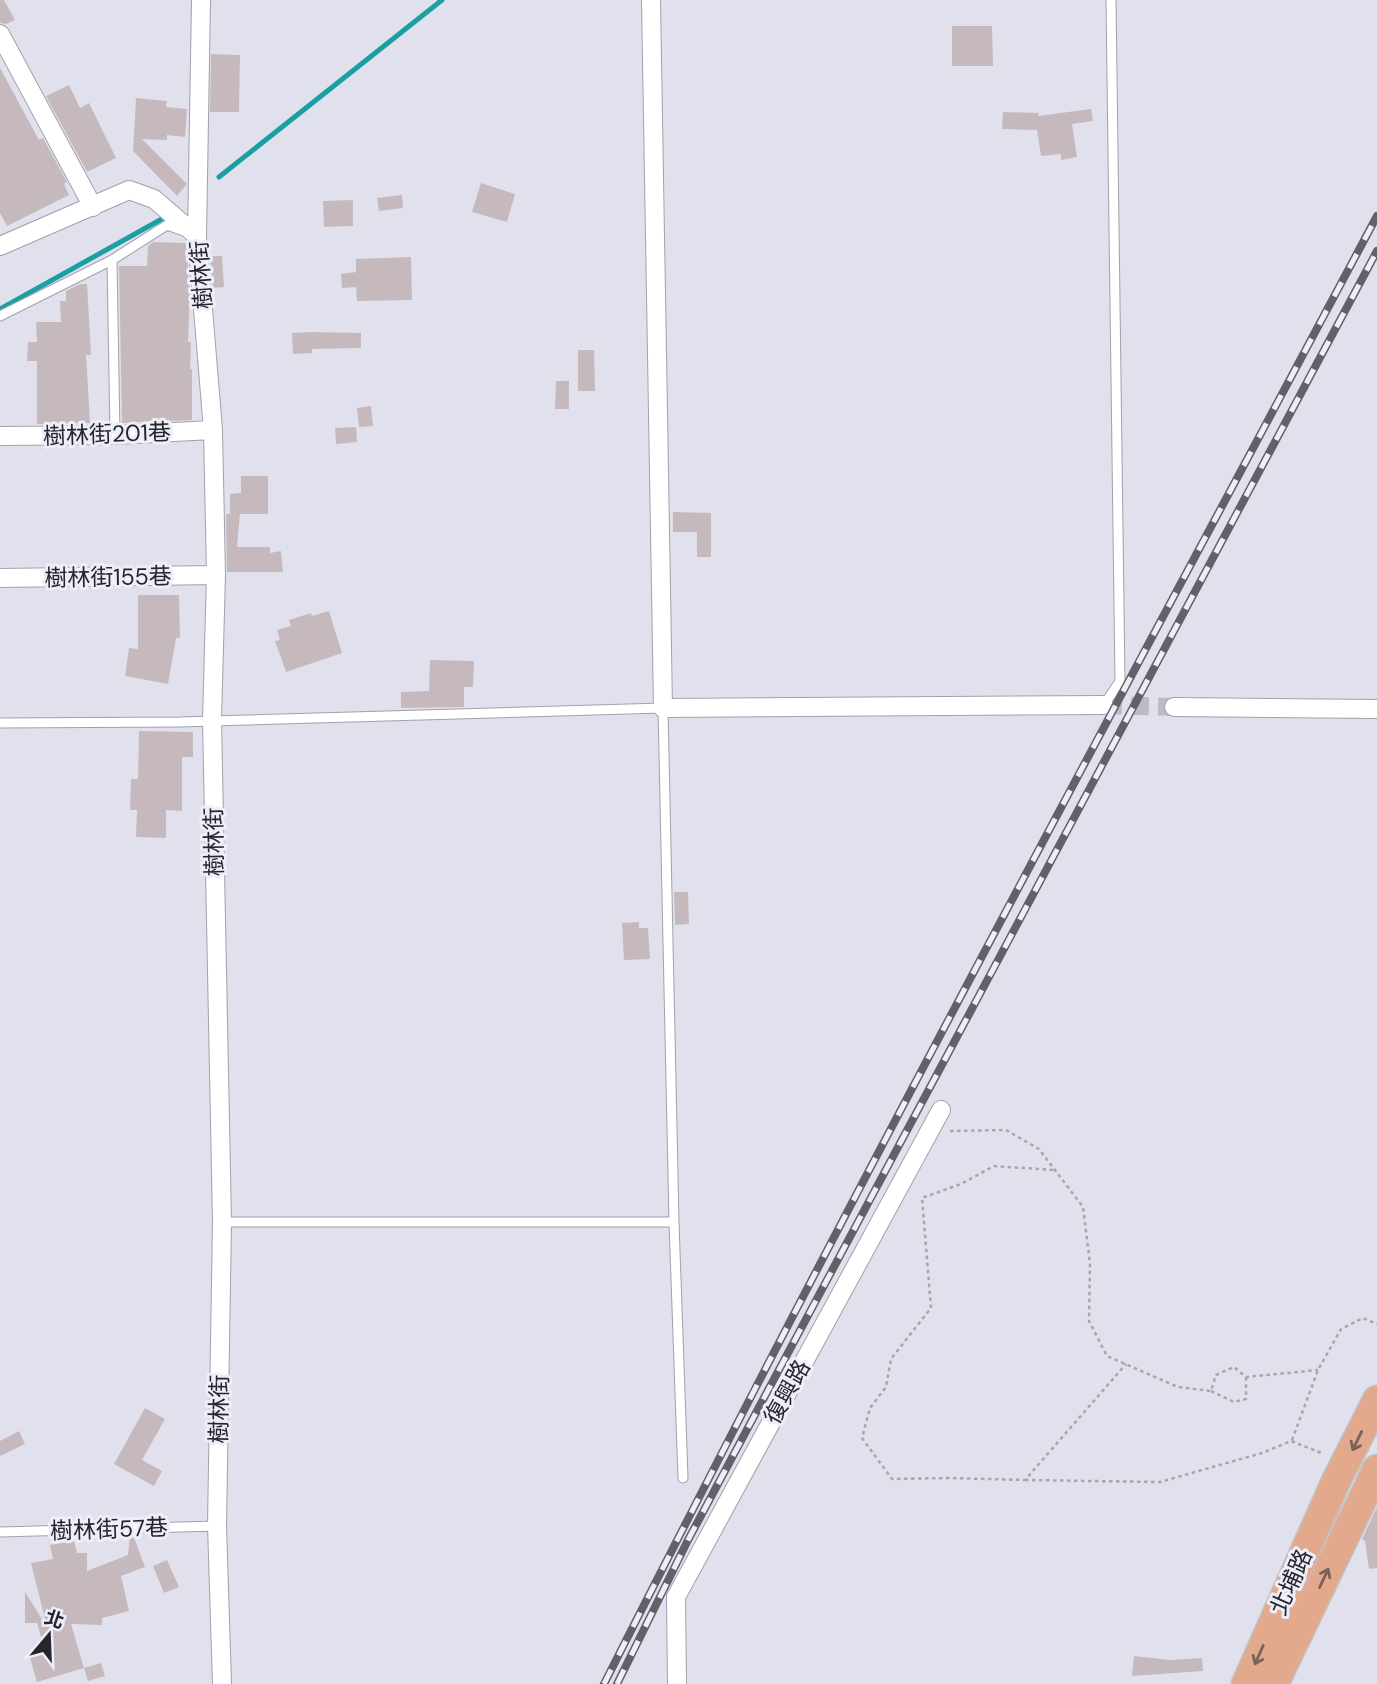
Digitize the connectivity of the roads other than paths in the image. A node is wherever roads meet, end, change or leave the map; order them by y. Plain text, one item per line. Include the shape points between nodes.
1 (201, 0) edge
2 (651, 0) edge
3 (1111, 0) edge
4 (0, 34) edge
5 (93, 207) junction
6 (197, 236) junction
7 (2, 240) edge
8 (112, 260) junction
9 (0, 316) edge
10 (213, 430) junction
11 (115, 435) junction
12 (0, 436) edge
13 (216, 575) junction
14 (0, 578) edge
15 (1104, 705) joint
16 (1174, 707) tunnel mouth
17 (663, 708) junction
18 (1377, 709) edge
19 (212, 720) junction
20 (0, 723) edge
21 (941, 1110) dead end
22 (222, 1222) junction
23 (674, 1222) junction
24 (1377, 1400) edge
25 (1341, 1472) junction
26 (683, 1478) dead end
27 (1373, 1485) edge
28 (218, 1527) junction
29 (0, 1532) edge
30 (222, 1684) edge
31 (677, 1684) edge
32 (1246, 1684) edge
33 (1273, 1684) edge

1 - 6 street, 樹林街
2 - 17 street
3 - 15 lane via 1120,681
4 - 5 street
5 - 6 street via 129,190 154,199
5 - 7 street
6 - 8 lane via 167,225
6 - 10 street, 樹林街
8 - 9 lane
8 - 11 lane
10 - 11 street, 樹林街201巷
10 - 13 street, 樹林街
11 - 12 street, 樹林街201巷
13 - 14 street, 樹林街155巷
13 - 19 street, 樹林街
15 - 17 street
16 - 18 street
17 - 19 lane
17 - 23 lane
19 - 20 lane
19 - 22 street, 樹林街
21 - 31 street, 復興路 via 676,1597
22 - 23 lane
22 - 28 street, 樹林街
23 - 26 lane
24 -> 25 main road, 北埔路
25 - 27 street
25 -> 32 main road, 北埔路
33 -> 27 main road, 北埔路
28 - 29 lane, 樹林街57巷
28 - 30 street, 樹林街

